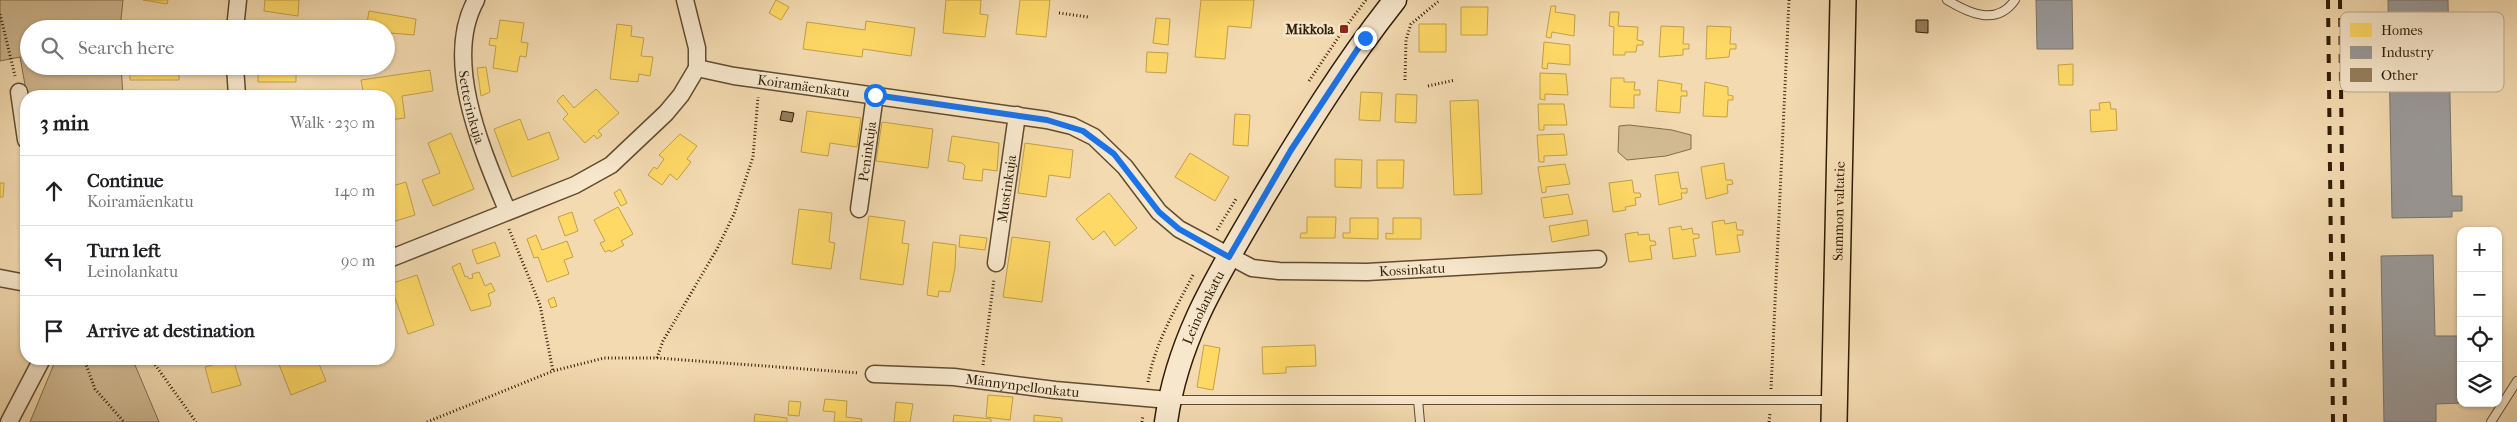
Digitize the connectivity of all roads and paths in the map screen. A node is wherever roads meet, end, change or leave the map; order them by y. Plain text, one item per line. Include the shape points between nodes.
1 (238, 0) edge
2 (476, 0) edge
3 (684, 0) edge
4 (1395, 0) edge
5 (1440, 0) edge
6 (1788, 0) edge
7 (1843, 0) edge
8 (1947, 0) edge
9 (2015, 0) edge
10 (1059, 13) dead end
11 (0, 14) edge
12 (1088, 17) dead end
13 (236, 20) edge
14 (697, 68) junction
15 (236, 75) edge
16 (759, 78) junction
17 (1405, 80) dead end
18 (1455, 80) dead end
19 (1428, 86) dead end
20 (237, 90) edge
21 (19, 92) joint
22 (875, 95) junction
23 (20, 99) edge
24 (1017, 115) junction
25 (859, 209) dead end
26 (505, 211) junction
27 (395, 257) edge
28 (1229, 257) junction
29 (1598, 259) dead end
30 (996, 263) joint
31 (0, 278) edge
32 (20, 282) edge
33 (657, 358) junction
34 (39, 365) edge
35 (86, 365) edge
36 (155, 365) edge
37 (553, 371) junction
38 (874, 374) joint
39 (981, 380) junction
40 (2517, 381) edge
41 (1770, 399) junction
42 (1418, 400) junction
43 (1167, 411) edge
44 (1835, 411) edge
45 (9, 422) edge
46 (124, 422) edge
47 (196, 422) edge
48 (427, 422) edge
49 (1420, 422) edge
50 (1769, 422) edge
51 (2491, 422) edge

1 - 13 street
2 - 26 street, Setterinkuja via 464,46 466,92
3 - 14 street via 697,48
4 - 28 street, Leinolankatu via 1329,90
5 - 17 path via 1411,24 1406,40
6 - 41 path
7 - 44 main road, Sammon valtatie
8 - 9 lane via 1964,10 1989,16 2009,9
10 - 12 path
11 - 21 path
14 - 16 street, Koiramäenkatu
14 - 26 street via 681,96 666,113 611,165 575,185
15 - 20 street
16 - 22 street, Koiramäenkatu
16 - 33 path via 753,157 734,214
18 - 19 path
21 - 23 street
22 - 24 street, Koiramäenkatu
22 - 25 street, Peninkuja
24 - 28 street, Koiramäenkatu via 1072,126 1094,137 1125,167 1159,212 1179,229
24 - 30 street, Mustinkuja
26 - 27 street
26 - 37 path via 540,305
28 - 29 street, Kossinkatu via 1252,268 1317,272 1434,270
28 - 43 street, Leinolankatu via 1188,336 1173,380
30 - 39 path
31 - 32 street
33 - 37 path via 604,358
33 - 38 path
34 - 45 street
35 - 46 path via 95,389
36 - 47 path
37 - 48 path
38 - 39 street, Männynpellonkatu
39 - 43 street, Männynpellonkatu via 1071,392
40 - 51 lane
41 - 42 lane
41 - 44 lane
41 - 50 path
42 - 43 lane
42 - 49 lane

